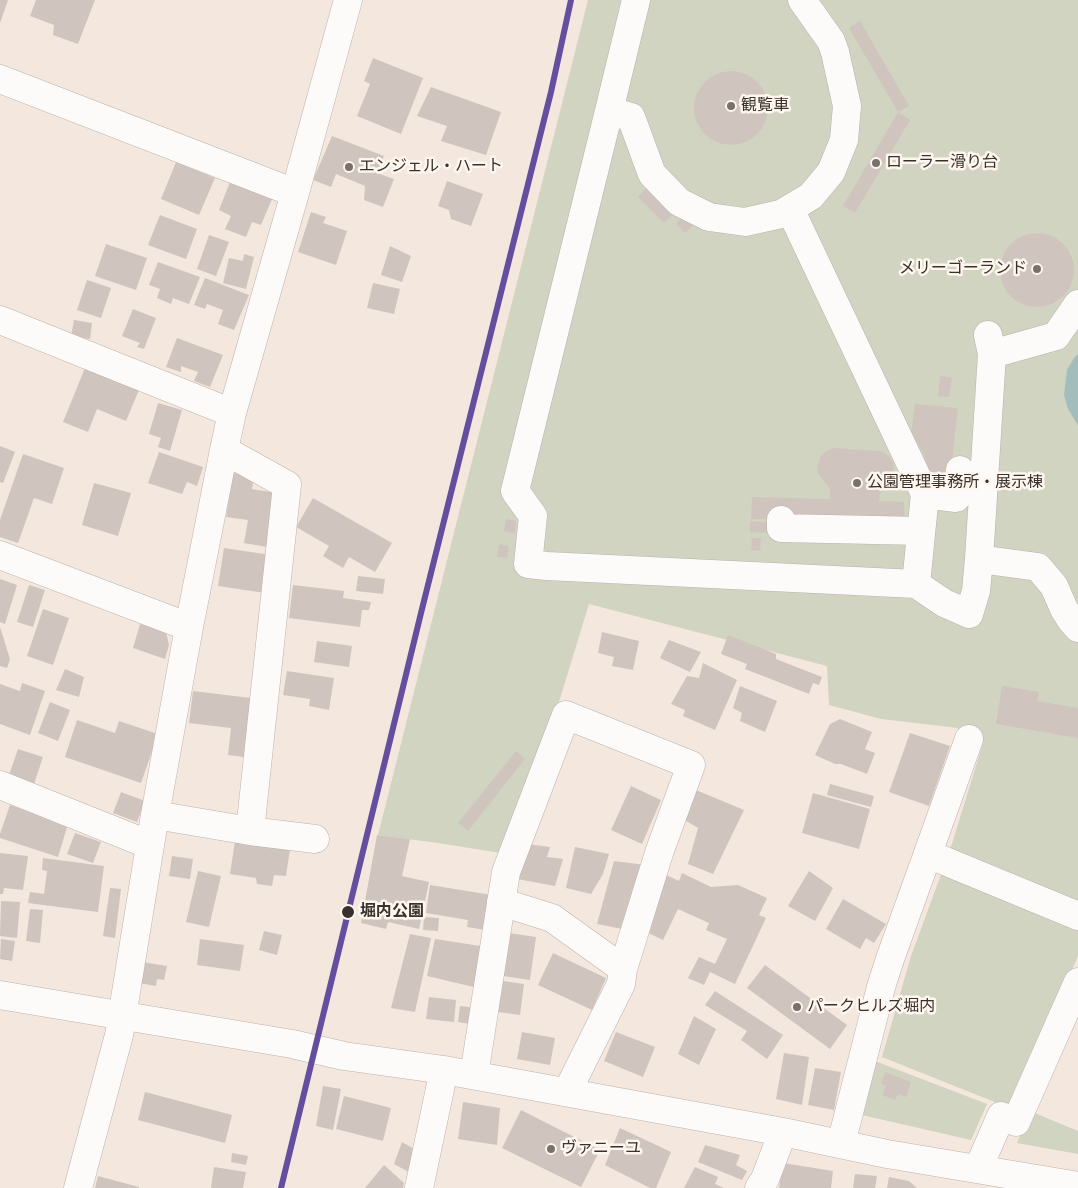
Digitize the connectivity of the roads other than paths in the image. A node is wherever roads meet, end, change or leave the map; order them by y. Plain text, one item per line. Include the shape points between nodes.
1 (348, 0) edge
2 (636, 0) edge
3 (802, 0) edge
4 (0, 79) edge
5 (609, 112) junction
6 (295, 194) junction
7 (790, 208) junction
8 (1078, 304) edge
9 (0, 320) edge
10 (232, 413) junction
11 (224, 450) junction
12 (960, 470) dead end
13 (925, 494) junction
14 (782, 520) dead end
15 (921, 531) junction
16 (0, 555) edge
17 (979, 560) junction
18 (916, 584) junction
19 (189, 627) junction
20 (1078, 628) edge
21 (969, 739) dead end
22 (0, 785) edge
23 (155, 816) junction
24 (250, 830) junction
25 (315, 839) dead end
26 (150, 845) junction
27 (937, 857) junction
28 (501, 902) junction
29 (1078, 916) edge
30 (623, 969) junction
31 (1078, 982) edge
32 (0, 996) edge
33 (122, 1016) junction
34 (444, 1070) junction
35 (474, 1075) junction
36 (567, 1092) junction
37 (783, 1132) junction
38 (841, 1144) junction
39 (978, 1169) junction
40 (1078, 1186) edge
41 (78, 1188) edge
42 (419, 1188) edge
43 (759, 1188) edge

1 - 6 street
2 - 5 street
3 - 7 street via 831,41 847,106 844,140 832,172 811,196
4 - 6 street
5 - 7 street via 631,117 652,174 679,202 709,216 745,222 781,214
5 - 18 street via 515,491 533,516 528,564
6 - 10 street
7 - 13 street
8 - 17 street via 1056,336 990,344
9 - 10 street
10 - 11 street
11 - 19 street
11 - 24 street via 287,485
12 - 13 street via 956,498
13 - 15 street
14 - 15 street via 781,528
15 - 18 street
16 - 19 street
17 - 18 street via 976,591 969,614 944,603
17 - 20 street via 1038,567 1054,586 1070,620
19 - 23 street
21 - 27 street
22 - 26 street
23 - 24 street
23 - 26 street
24 - 25 street
26 - 33 street
27 - 29 street
27 - 38 street via 890,959
28 - 30 street via 552,918
28 - 30 street via 506,872 566,715 691,765 659,853
28 - 35 street
30 - 36 street via 621,984
31 - 39 street via 1016,1122 1001,1116
32 - 33 street
33 - 34 street via 292,1044 344,1056
33 - 41 street
34 - 35 street
34 - 42 street
35 - 36 street
36 - 37 street
37 - 38 street
37 - 43 street
38 - 39 street
39 - 40 street

